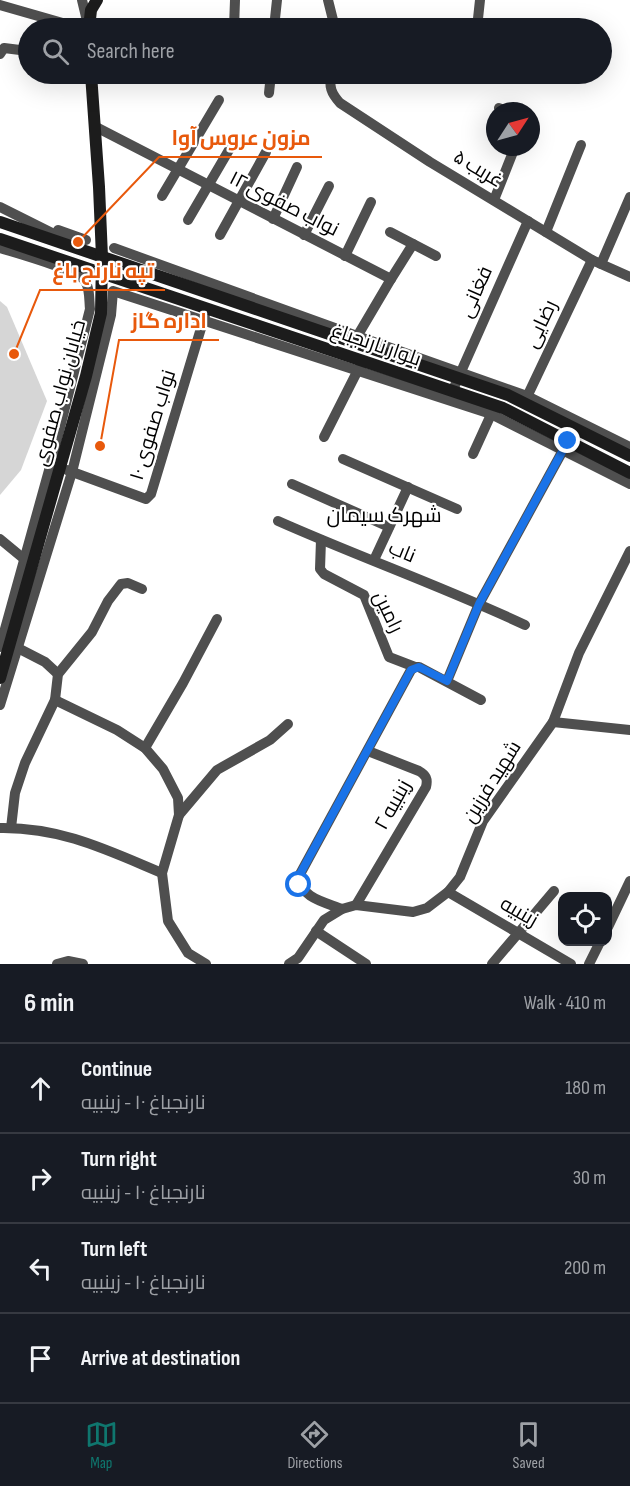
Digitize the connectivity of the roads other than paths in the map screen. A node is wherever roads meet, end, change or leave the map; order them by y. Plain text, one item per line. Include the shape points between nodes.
1 (82, 0) edge
2 (97, 0) edge
3 (236, 0) edge
4 (277, 0) edge
5 (328, 0) edge
6 (480, 0) edge
7 (0, 5) edge
8 (33, 18) edge
9 (86, 18) edge
10 (91, 18) edge
11 (235, 18) edge
12 (275, 18) edge
13 (332, 18) edge
14 (478, 18) edge
15 (18, 50) edge
16 (0, 54) edge
17 (92, 84) edge
18 (270, 84) edge
19 (329, 84) edge
20 (269, 93) dead end
21 (219, 100) dead end
22 (94, 126) junction
23 (236, 138) dead end
24 (581, 145) dead end
25 (266, 152) dead end
26 (511, 156) edge
27 (297, 167) dead end
28 (177, 170) junction
29 (208, 186) junction
30 (329, 186) dead end
31 (162, 196) dead end
32 (630, 197) edge
33 (494, 200) junction
34 (239, 202) junction
35 (371, 202) dead end
36 (0, 209) edge
37 (273, 219) junction
38 (188, 220) dead end
39 (528, 221) junction
40 (0, 222) edge
41 (390, 232) dead end
42 (546, 232) junction
43 (220, 235) dead end
44 (304, 235) junction
45 (0, 239) edge
46 (413, 244) junction
47 (84, 245) junction
48 (0, 248) edge
49 (114, 248) dead end
50 (345, 256) junction
51 (436, 256) dead end
52 (102, 257) junction
53 (596, 262) junction
54 (101, 273) junction
55 (630, 277) edge
56 (391, 279) junction
57 (206, 314) junction
58 (355, 340) junction
59 (361, 366) junction
60 (459, 375) junction
61 (452, 392) junction
62 (526, 399) junction
63 (493, 410) junction
64 (324, 437) dead end
65 (566, 445) junction
66 (630, 447) edge
67 (473, 454) dead end
68 (630, 456) edge
69 (343, 459) dead end
70 (66, 470) junction
71 (630, 473) edge
72 (292, 484) dead end
73 (630, 484) edge
74 (408, 487) junction
75 (457, 509) dead end
76 (278, 521) dead end
77 (388, 527) junction
78 (0, 539) edge
79 (321, 540) junction
80 (630, 550) edge
81 (374, 560) junction
82 (28, 562) junction
83 (142, 589) dead end
84 (479, 604) junction
85 (217, 620) dead end
86 (525, 625) dead end
87 (6, 644) edge
88 (415, 667) junction
89 (58, 674) junction
90 (0, 678) edge
91 (447, 681) junction
92 (55, 700) junction
93 (481, 700) dead end
94 (0, 705) edge
95 (553, 722) junction
96 (288, 724) dead end
97 (630, 730) edge
98 (145, 748) junction
99 (368, 751) junction
100 (179, 815) junction
101 (5, 828) edge
102 (162, 873) junction
103 (630, 881) edge
104 (555, 891) dead end
105 (448, 892) junction
106 (356, 905) junction
107 (342, 909) junction
108 (612, 919) edge
109 (316, 931) junction
110 (517, 933) junction
111 (598, 946) edge
112 (188, 952) junction
113 (566, 963) edge
114 (57, 964) edge
115 (83, 964) edge
116 (184, 964) edge
117 (206, 964) edge
118 (289, 964) edge
119 (366, 964) edge
120 (492, 964) edge
121 (589, 964) edge

1 - 9 street
2 - 10 main road
3 - 11 street
4 - 12 street
5 - 13 street
6 - 14 street
7 - 8 street
15 - 16 street via 4,48
17 - 22 main road, خیابان نواب صفوی
18 - 20 street
19 - 33 street, غریب ۵ via 331,94 339,103
21 - 28 street
22 - 28 street, نواب صفوی ۱۲
22 - 52 main road, خیابان نواب صفوی
23 - 29 street
24 - 42 street
25 - 34 street
26 - 33 street
27 - 37 street
28 - 29 street, نواب صفوی ۱۲
28 - 31 street
29 - 34 street, نواب صفوی ۱۲
29 - 38 street
30 - 44 street
32 - 53 street, رضایی
33 - 39 street, غریب ۵
34 - 37 street, نواب صفوی ۱۲
34 - 43 street
35 - 50 street
36 - 47 street via 76,245
37 - 44 street, نواب صفوی ۱۲
39 - 42 street, غریب ۵
39 - 60 street, فغانی
40 - 47 main road, بلوار نارنجباغ
41 - 46 street
42 - 53 street, غریب ۵
44 - 50 street, نواب صفوی ۱۲
45 - 54 main road, بلوار نارنجباغ
46 - 51 street
46 - 56 street
47 - 52 main road, بلوار نارنجباغ
48 - 82 street via 71,272 84,278 88,285 90,309
49 - 58 street
50 - 56 street, نواب صفوی ۱۲
52 - 54 main road, خیابان نواب صفوی
52 - 58 main road, بلوار نارنجباغ
53 - 55 street, غریب ۵
53 - 62 street, رضایی
54 - 57 main road, بلوار نارنجباغ
54 - 70 main road, خیابان نواب صفوی via 101,313
56 - 58 street
57 - 59 main road, بلوار نارنجباغ
57 - 70 street, نواب صفوی ۱۰ via 151,494 146,499
57 - 70 street via 113,291 111,315
58 - 60 main road, بلوار نارنجباغ
59 - 61 main road, بلوار نارنجباغ
59 - 63 street
59 - 64 street
60 - 61 street, فغانی
60 - 62 main road, بلوار نارنجباغ
61 - 63 main road, بلوار نارنجباغ
62 - 66 street
62 - 68 main road, بلوار نارنجباغ
63 - 65 main road, بلوار نارنجباغ
63 - 67 street
65 - 71 main road, بلوار نارنجباغ
65 - 73 street
65 - 84 street
69 - 74 street
70 - 82 main road, خیابان نواب صفوی
70 - 87 street
72 - 77 street
74 - 75 street
74 - 77 street
76 - 79 street, ناب
77 - 81 street
78 - 82 street
79 - 81 street, ناب
79 - 88 street, رامین via 320,569 364,595 389,657
80 - 95 street, شهید فرزین via 579,653
81 - 84 street, ناب
82 - 87 main road, خیابان نواب صفوی
83 - 89 street via 121,584 92,632
84 - 86 street, ناب
84 - 91 street
85 - 98 street
87 - 89 street via 45,662
87 - 90 main road, خیابان نواب صفوی
87 - 94 street
88 - 91 street
88 - 99 street
89 - 92 street
91 - 93 street
92 - 98 street
92 - 101 street via 25,763
95 - 97 street
95 - 105 street, شهید فرزین via 483,821 460,877
96 - 100 street via 270,740 218,770
98 - 100 street via 164,769 177,798
99 - 106 street, زینبیه ۲ via 419,771 427,780
99 - 107 street via 299,876 299,885 308,896
100 - 102 street
101 - 102 street via 82,840
102 - 112 street via 168,921
103 - 108 street
104 - 110 street
105 - 106 street, شهید فرزین via 427,908 413,912
105 - 110 street, زینبیه
106 - 107 street, شهید فرزین
107 - 109 street, شهید فرزین via 324,920
109 - 118 street, شهید فرزین via 298,958
109 - 119 street
110 - 113 street, زینبیه
110 - 120 street
111 - 121 street
112 - 116 street
112 - 117 street
114 - 115 street

